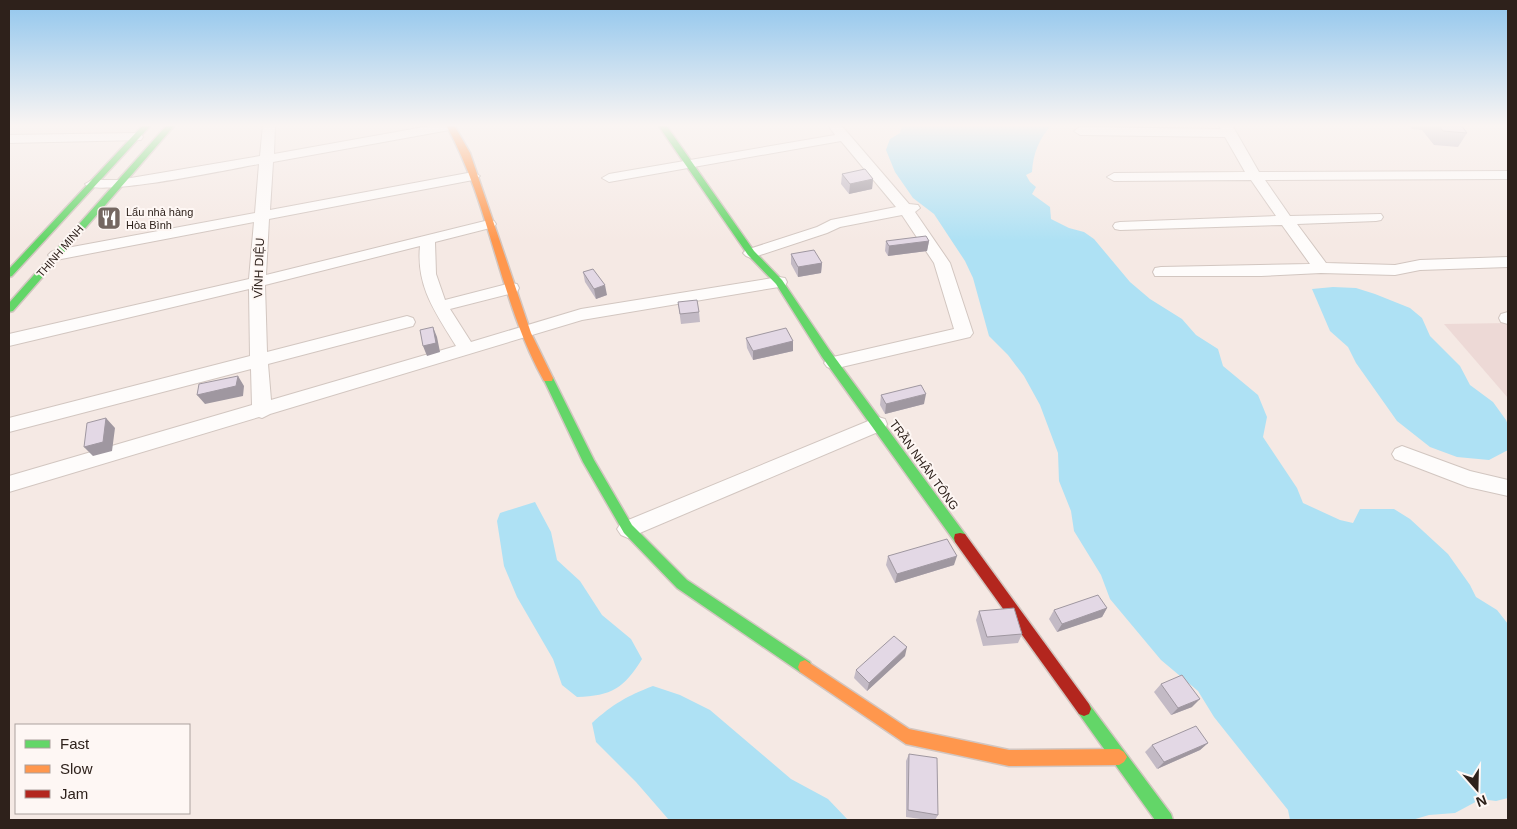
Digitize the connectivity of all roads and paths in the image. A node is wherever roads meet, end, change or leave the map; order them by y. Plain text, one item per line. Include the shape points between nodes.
1 (689, 163) edge
2 (111, 164) edge
3 (137, 164) edge
4 (239, 164) edge
5 (267, 164) edge
6 (469, 164) edge
7 (685, 164) edge
8 (869, 164) edge
9 (1249, 164) edge
10 (1508, 175) edge
11 (473, 176) junction
12 (1114, 177) dead end
13 (1257, 177) junction
14 (609, 178) dead end
15 (92, 184) junction
16 (119, 184) junction
17 (910, 209) junction
18 (261, 216) junction
19 (1376, 217) dead end
20 (1287, 220) junction
21 (489, 224) junction
22 (1120, 226) dead end
23 (428, 240) junction
24 (751, 253) junction
25 (56, 256) junction
26 (1508, 262) edge
27 (1321, 268) junction
28 (1161, 272) dead end
29 (9, 274) edge
30 (257, 282) junction
31 (779, 282) junction
32 (511, 288) junction
33 (442, 306) junction
34 (9, 309) edge
35 (407, 322) dead end
36 (526, 333) junction
37 (9, 340) edge
38 (468, 350) junction
39 (259, 360) junction
40 (833, 363) junction
41 (262, 411) junction
42 (878, 424) junction
43 (9, 425) edge
44 (1402, 454) dead end
45 (9, 484) edge
46 (1508, 488) edge
47 (628, 529) junction
48 (1119, 757) junction
49 (1165, 820) edge

1 - 24 street, TRẦN NHÂN TÔNG
2 - 15 street, THỊNH MINH
3 - 16 street, THỊNH MINH
4 - 16 street
5 - 18 street, VĨNH DIỆU
6 - 11 street
7 - 14 street
8 - 17 street
9 - 13 street
10 - 13 street
11 - 18 street
11 - 21 street
12 - 13 street
13 - 20 street
15 - 16 street
15 - 29 street, THỊNH MINH
16 - 25 street, THỊNH MINH
17 - 24 street via 836,223
17 - 40 street via 942,263 964,333
18 - 25 street
18 - 30 street, VĨNH DIỆU
19 - 20 street
20 - 22 street
20 - 27 street
21 - 23 street
21 - 32 street
23 - 30 street
23 - 33 street via 429,278
24 - 31 street, TRẦN NHÂN TÔNG
25 - 34 street, THỊNH MINH
26 - 27 street via 1420,265 1395,270
27 - 28 street
30 - 37 street
30 - 39 street, VĨNH DIỆU
31 - 36 street via 581,315
31 - 40 street, TRẦN NHÂN TÔNG
32 - 33 street
32 - 36 street
33 - 38 street
35 - 39 street
36 - 38 street
36 - 47 street via 589,462
38 - 41 street
39 - 41 street, VĨNH DIỆU
39 - 43 street
40 - 42 street, TRẦN NHÂN TÔNG
41 - 45 street
42 - 47 street
42 - 48 street, TRẦN NHÂN TÔNG
44 - 46 street via 1468,479
47 - 48 street via 682,584 906,736 1009,758
48 - 49 street, TRẦN NHÂN TÔNG

